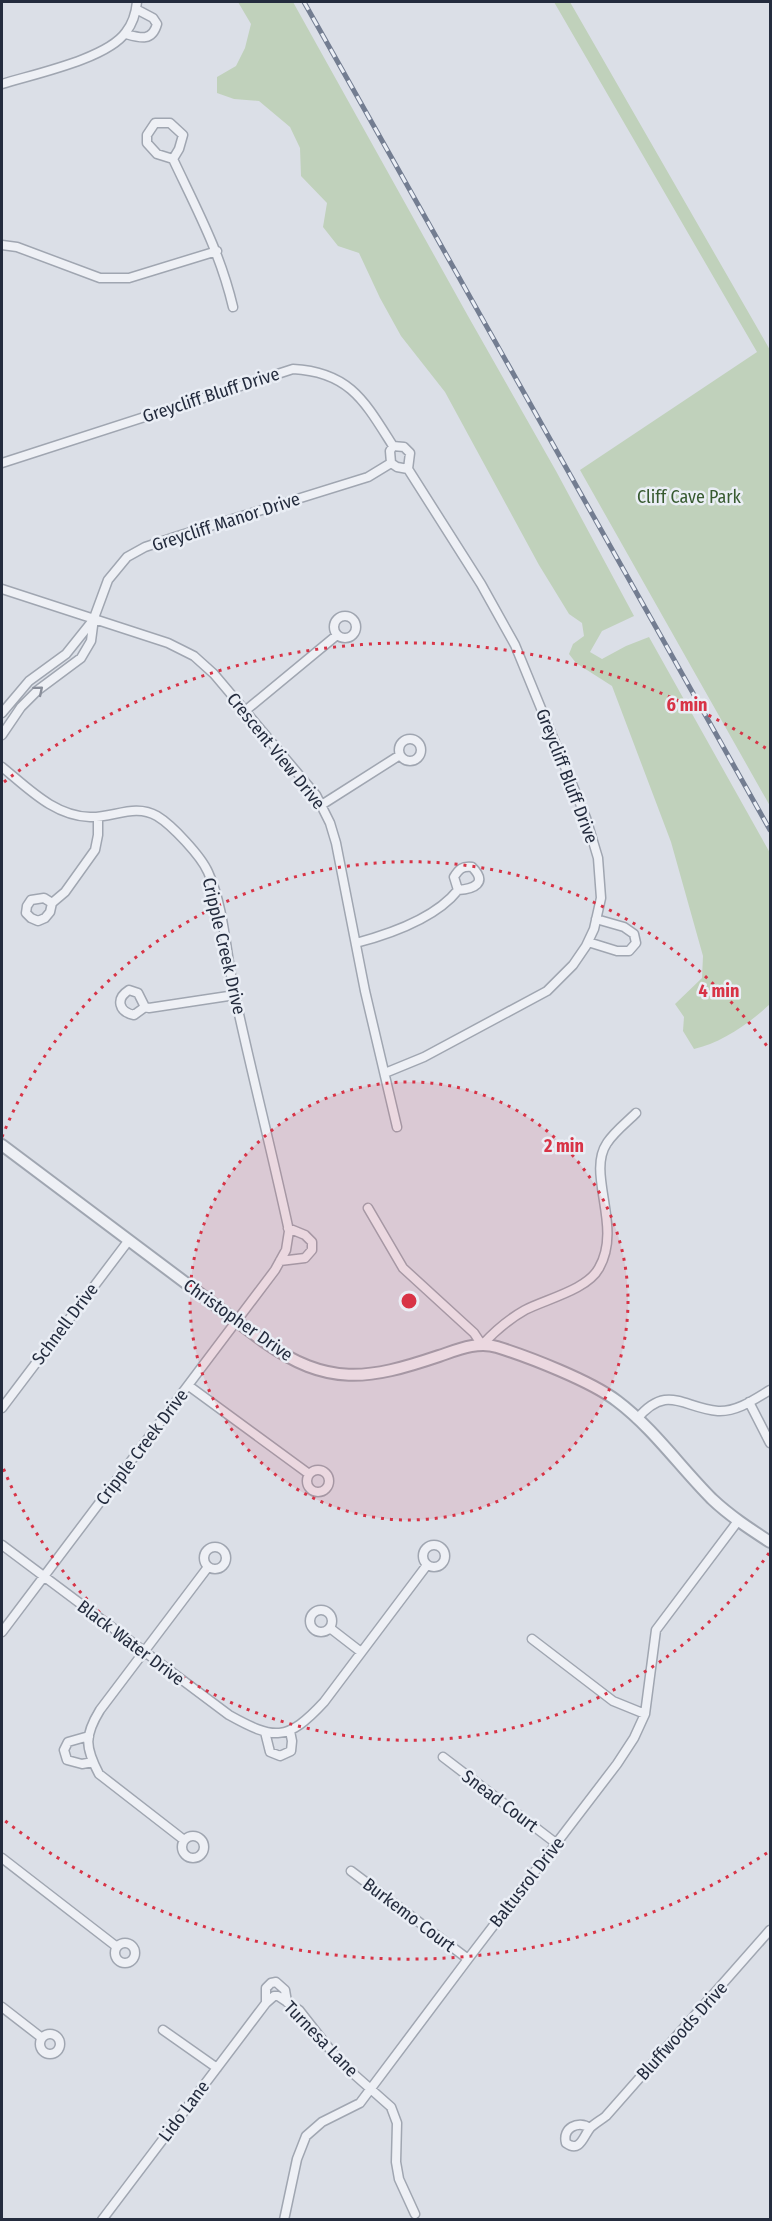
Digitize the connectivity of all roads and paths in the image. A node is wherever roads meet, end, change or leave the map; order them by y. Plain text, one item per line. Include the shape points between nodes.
1 (137, 5) edge
2 (126, 34) junction
3 (2, 84) edge
4 (173, 159) junction
5 (2, 245) edge
6 (217, 251) junction
7 (233, 307) dead end
8 (393, 446) junction
9 (2, 463) edge
10 (391, 463) junction
11 (408, 469) junction
12 (2, 589) edge
13 (94, 618) junction
14 (337, 635) dead end
15 (245, 711) junction
16 (2, 713) edge
17 (2, 735) edge
18 (400, 755) dead end
19 (2, 767) edge
20 (323, 804) junction
21 (98, 817) junction
22 (458, 890) dead end
23 (52, 903) dead end
24 (596, 919) junction
25 (588, 942) junction
26 (356, 943) junction
27 (235, 995) junction
28 (145, 1007) dead end
29 (385, 1073) junction
30 (636, 1113) dead end
31 (397, 1127) dead end
32 (2, 1145) edge
33 (368, 1208) dead end
34 (288, 1228) junction
35 (129, 1240) junction
36 (280, 1261) junction
37 (236, 1321) junction
38 (482, 1345) junction
39 (189, 1386) junction
40 (771, 1390) edge
41 (749, 1402) junction
42 (2, 1408) edge
43 (637, 1419) junction
44 (771, 1443) edge
45 (309, 1474) dead end
46 (738, 1521) junction
47 (771, 1542) edge
48 (2, 1545) edge
49 (427, 1565) dead end
50 (208, 1567) dead end
51 (43, 1577) junction
52 (330, 1628) dead end
53 (2, 1632) edge
54 (532, 1639) dead end
55 (361, 1652) junction
56 (143, 1653) junction
57 (645, 1714) junction
58 (290, 1731) junction
59 (265, 1732) junction
60 (89, 1736) junction
61 (443, 1757) dead end
62 (93, 1762) junction
63 (184, 1840) dead end
64 (557, 1844) junction
65 (2, 1858) edge
66 (351, 1871) dead end
67 (771, 1930) edge
68 (117, 1947) dead end
69 (468, 1959) junction
70 (274, 1996) joint
71 (287, 2002) junction
72 (266, 2003) junction
73 (2, 2007) edge
74 (164, 2030) dead end
75 (42, 2038) dead end
76 (217, 2068) junction
77 (371, 2089) junction
78 (590, 2128) dead end
79 (415, 2214) dead end
80 (102, 2220) edge
81 (284, 2220) edge

1 - 2 street
1 - 2 street via 157,24 155,32 149,38
2 - 3 street via 101,53
4 - 4 street via 157,154 147,142 155,123 170,123 183,135
4 - 6 street
5 - 6 street via 100,278 114,279
6 - 7 street
8 - 9 street, Greycliff Bluff Drive via 373,414 348,386 315,371 293,369
8 - 10 street
8 - 11 street, Greycliff Bluff Drive via 404,447 410,453
10 - 11 street
10 - 13 street, Greycliff Manor Drive via 368,477 134,553 108,580
11 - 24 street, Greycliff Bluff Drive via 515,645 595,848 601,878
12 - 13 street, Crescent View Drive
13 - 15 street, Crescent View Drive via 194,656
13 - 16 street, Greycliff Manor Drive via 66,654 29,681
17 -> 13 street, Greycliff Manor Drive via 38,690 81,658 91,641
14 - 15 street
15 - 20 street, Crescent View Drive
18 - 20 street
19 - 21 street, Cripple Creek Drive via 56,809
20 - 26 street, Crescent View Drive via 336,843
21 - 23 street via 95,850 65,892
21 - 27 street, Cripple Creek Drive via 138,810 155,815 179,834 207,869 215,890
22 - 26 street via 449,901 422,917
24 - 25 street, Greycliff Bluff Drive
24 - 25 street via 624,927 634,934 636,943 629,951 617,951
25 - 29 street, Greycliff Bluff Drive via 573,965 547,991 424,1057
26 - 29 street, Crescent View Drive
27 - 28 street
27 - 34 street, Cripple Creek Drive
29 - 31 street, Crescent View Drive
30 - 38 street via 607,1143 601,1158 609,1244 598,1271 563,1294 522,1312
32 - 35 street, Christopher Drive
33 - 38 street via 403,1268 474,1333
34 - 36 street, Cripple Creek Drive via 288,1241
34 - 36 street via 305,1235 312,1242 312,1250 305,1258
35 - 37 street, Christopher Drive
35 - 42 street, Schnell Drive
36 - 37 street, Cripple Creek Drive
37 - 38 street, Christopher Drive via 289,1358 344,1375 389,1372
37 - 39 street, Cripple Creek Drive
38 - 43 street, Christopher Drive via 510,1352 598,1389
39 - 45 street
39 - 51 street, Cripple Creek Drive
40 - 41 street
41 - 43 street via 719,1411 673,1399 651,1405
41 - 44 street
43 - 46 street, Christopher Drive
46 - 47 street, Christopher Drive
46 - 57 street, Baltusrol Drive via 656,1630
48 - 51 street, Black Water Drive
49 - 55 street
50 - 56 street
51 - 53 street, Cripple Creek Drive
51 - 56 street, Black Water Drive
52 - 55 street
54 - 57 street via 613,1701
55 - 58 street via 324,1702 305,1723
56 - 59 street, Black Water Drive via 229,1715
56 - 60 street via 100,1710
57 - 64 street, Baltusrol Drive via 617,1764
58 - 59 street, Black Water Drive
58 - 59 street via 291,1750 280,1756 270,1752
60 - 62 street
60 - 62 street via 68,1742 64,1750 67,1760
61 - 64 street, Snead Court
62 - 63 street via 99,1774
64 - 69 street, Baltusrol Drive
65 - 68 street
66 - 69 street, Burkemo Court
67 - 78 street, Bluffwoods Drive via 606,2116
69 - 77 street, Baltusrol Drive
70 - 71 street, Turnesa Lane
70 - 72 street, Lido Lane
71 - 72 street, Lido Lane via 285,1990 276,1982 266,1988
71 - 77 street, Turnesa Lane via 339,2061
72 - 76 street, Lido Lane
73 - 75 street
74 - 76 street
76 - 80 street, Lido Lane
77 - 79 street, Turnesa Lane via 391,2107 397,2123 399,2179
77 - 81 street, Baltusrol Drive via 360,2103 321,2122 306,2136 297,2158

